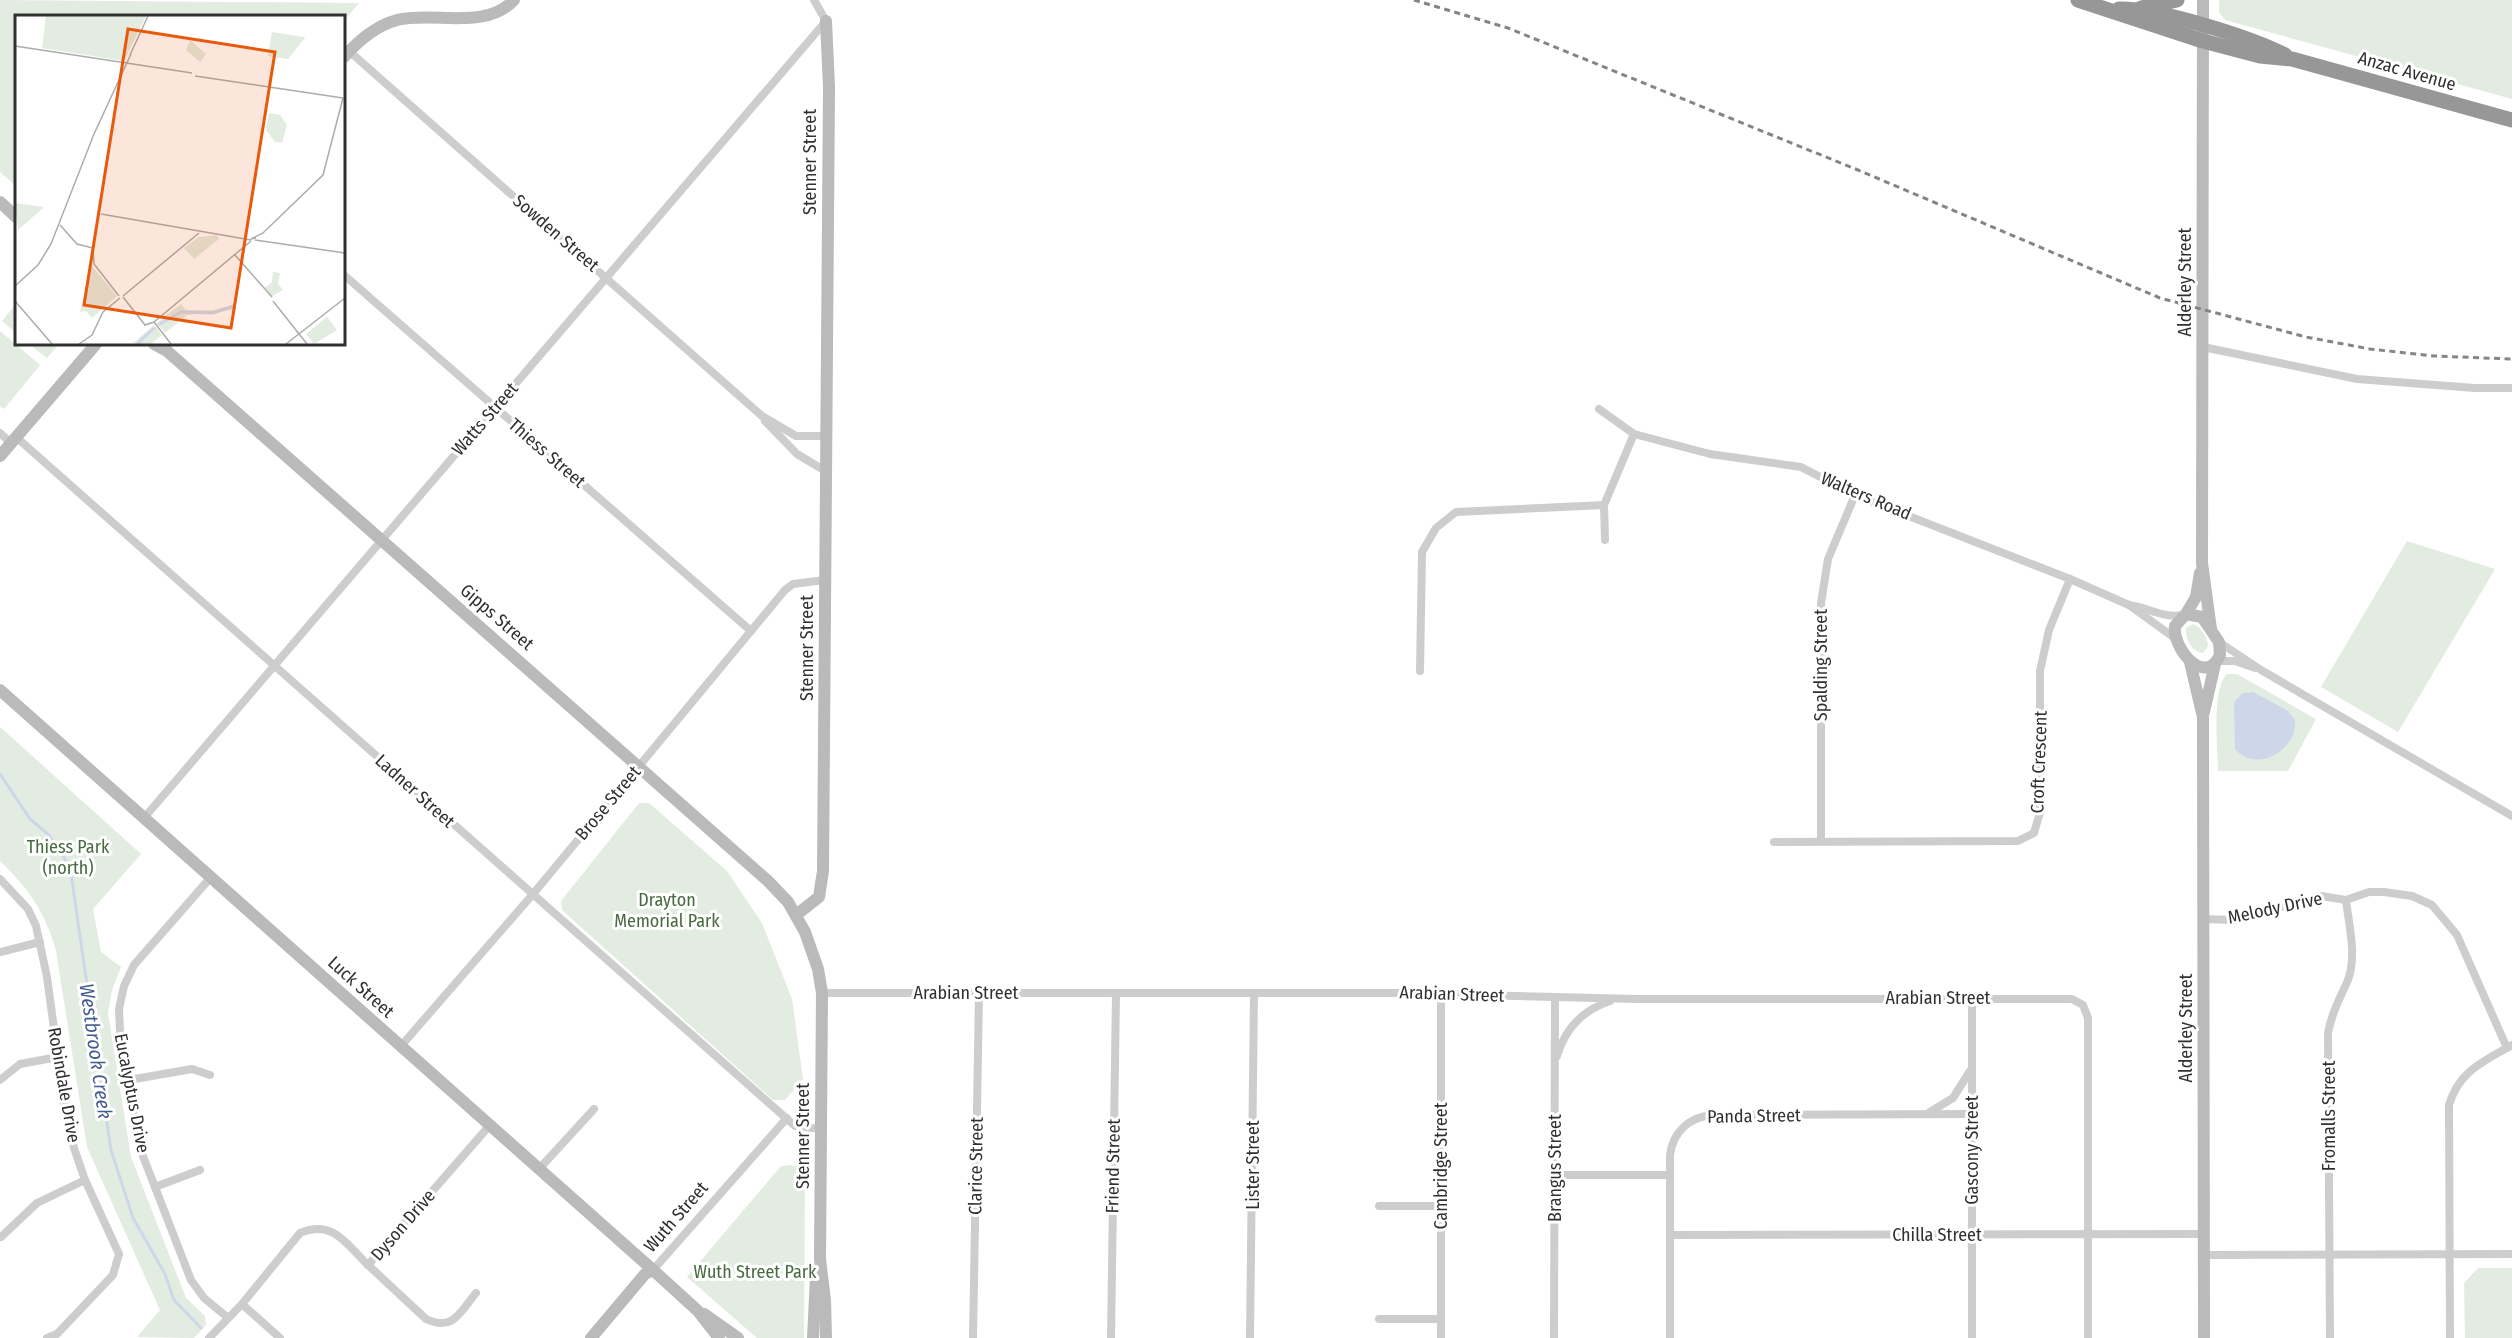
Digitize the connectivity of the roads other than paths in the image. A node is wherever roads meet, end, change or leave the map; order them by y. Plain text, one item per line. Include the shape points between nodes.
1 (514, 0) edge
2 (814, 0) edge
3 (2078, 0) edge
4 (2177, 0) edge
5 (2203, 0) edge
6 (2132, 9) junction
7 (2113, 10) junction
8 (826, 21) junction
9 (2203, 34) junction
10 (346, 54) edge
11 (2512, 120) edge
12 (0, 202) edge
13 (15, 216) edge
14 (345, 275) edge
15 (607, 277) junction
16 (97, 346) edge
17 (165, 347) edge
18 (2203, 348) junction
19 (2512, 388) edge
20 (495, 408) junction
21 (1599, 409) dead end
22 (762, 416) junction
23 (0, 433) edge
24 (1634, 434) junction
25 (827, 436) junction
26 (14, 440) junction
27 (0, 456) edge
28 (826, 472) junction
29 (1855, 495) junction
30 (1604, 505) junction
31 (381, 539) junction
32 (1605, 540) dead end
33 (2202, 563) junction
34 (2070, 579) junction
35 (825, 580) junction
36 (2129, 605) junction
37 (2185, 615) junction
38 (2211, 629) junction
39 (751, 631) junction
40 (2176, 639) junction
41 (2219, 642) junction
42 (2190, 662) junction
43 (2216, 662) junction
44 (276, 667) junction
45 (2261, 670) junction
46 (1420, 671) dead end
47 (0, 690) edge
48 (2203, 717) junction
49 (640, 766) junction
50 (2512, 816) edge
51 (144, 818) junction
52 (1821, 841) junction
53 (1774, 842) dead end
54 (211, 877) junction
55 (0, 879) edge
56 (533, 894) junction
57 (2346, 900) junction
58 (796, 915) junction
59 (2203, 919) junction
60 (40, 942) junction
61 (0, 952) edge
62 (822, 993) junction
63 (979, 993) junction
64 (1116, 993) junction
65 (1254, 993) junction
66 (1441, 994) junction
67 (1555, 997) junction
68 (1972, 998) junction
69 (1619, 999) junction
70 (401, 1046) junction
71 (2510, 1047) edge
72 (58, 1057) junction
73 (1972, 1065) junction
74 (1555, 1068) junction
75 (210, 1075) dead end
76 (0, 1080) edge
77 (129, 1080) junction
78 (594, 1109) dead end
79 (1921, 1114) junction
80 (1972, 1114) junction
81 (787, 1118) junction
82 (490, 1125) junction
83 (822, 1129) junction
84 (540, 1168) junction
85 (200, 1170) dead end
86 (1554, 1175) junction
87 (1670, 1175) junction
88 (85, 1180) junction
89 (155, 1187) junction
90 (1379, 1206) dead end
91 (1441, 1206) junction
92 (2204, 1234) junction
93 (1670, 1235) junction
94 (1972, 1235) junction
95 (2088, 1235) junction
96 (2, 1237) dead end
97 (2330, 1254) junction
98 (2450, 1254) junction
99 (2512, 1254) edge
100 (2204, 1255) junction
101 (820, 1259) junction
102 (368, 1265) junction
103 (653, 1270) junction
104 (476, 1293) dead end
105 (242, 1304) junction
106 (698, 1311) junction
107 (227, 1317) junction
108 (1379, 1319) dead end
109 (1441, 1319) junction
110 (47, 1338) edge
111 (210, 1338) edge
112 (280, 1338) edge
113 (591, 1338) edge
114 (719, 1338) edge
115 (738, 1338) edge
116 (813, 1338) edge
117 (826, 1338) edge
118 (973, 1338) edge
119 (1110, 1338) edge
120 (1250, 1338) edge
121 (1441, 1338) edge
122 (1554, 1338) edge
123 (1670, 1338) edge
124 (1972, 1338) edge
125 (2088, 1338) edge
126 (2205, 1338) edge
127 (2330, 1338) edge
128 (2450, 1338) edge

1 - 10 street via 488,15 399,20 372,31
2 - 8 street
3 - 7 highway, Anzac Avenue
4 - 6 highway
5 - 9 street, Alderley Street
6 - 7 highway, Anzac Avenue
6 - 9 highway, Anzac Avenue
7 - 9 highway, Anzac Avenue via 2136,21
8 - 15 street, Watts Street
8 - 25 street, Stenner Street
9 - 11 highway, Anzac Avenue via 2263,44 2292,59
9 - 18 street, Alderley Street
10 - 15 street, Sowden Street
12 - 13 street
14 - 20 street, Thiess Street
15 - 20 street, Watts Street
15 - 22 street, Sowden Street
16 - 26 street
17 - 31 street, Gipps Street
18 - 19 street via 2358,379
18 - 33 street, Alderley Street
20 - 31 street, Watts Street
20 - 39 street, Thiess Street
21 - 24 street, Walters Road
22 - 25 street, Sowden Street via 796,436
22 - 28 street, Sowden Street via 797,454
23 - 26 street, Ladner Street
24 - 29 street, Walters Road via 1710,454 1801,467
24 - 30 street
25 - 28 street, Stenner Street
26 - 27 street
26 - 44 street, Ladner Street
28 - 35 street, Stenner Street
29 - 34 street, Walters Road
29 - 52 street, Spalding Street via 1828,560 1821,603
30 - 32 street
30 - 46 street via 1456,512 1436,528 1422,552
31 - 44 street, Watts Street
31 - 49 street, Gipps Street
33 - 37 street, Alderley Street via 2196,597
33 - 38 street, Alderley Street
34 - 36 street, Walters Road
34 - 52 street, Croft Crescent via 2049,630 2040,671 2040,812 2034,833 2018,841
35 - 39 street, Brose Street via 793,584 784,590
35 - 58 street, Stenner Street via 822,884 817,900
36 - 37 street, Walters Road via 2171,616
36 - 40 street, Walters Road
37 - 38 street via 2202,617
37 - 40 street via 2175,626
38 - 41 street
39 - 49 street, Brose Street
40 - 42 street
41 - 43 street via 2221,652
41 - 45 street
42 - 43 street via 2202,668
42 - 48 street, Alderley Street
43 - 45 street via 2235,661
43 - 48 street, Alderley Street
44 - 51 street, Watts Street
44 - 56 street, Ladner Street
45 - 50 street
47 - 51 street, Luck Street
48 - 59 street, Alderley Street
49 - 56 street, Brose Street
49 - 58 street, Gipps Street via 768,881
51 - 54 street, Luck Street
52 - 53 street, Croft Crescent
54 - 70 street, Luck Street
54 - 77 street, Eucalyptus Drive via 134,965 124,986 118,1009
55 - 60 street, Robindale Drive via 28,909
56 - 70 street, Brose Street
56 - 81 street, Ladner Street
57 - 59 street, Melody Drive via 2321,896 2234,920
57 - 71 street, Melody Drive via 2384,891 2412,896 2432,905 2457,935
57 - 97 street, Fromalls Street via 2353,953 2328,1033
58 - 62 street, Stenner Street via 812,950
59 - 92 street, Alderley Street
60 - 61 street
60 - 72 street, Robindale Drive
62 - 63 street, Arabian Street
62 - 83 street, Stenner Street
63 - 64 street, Arabian Street
63 - 118 street, Clarice Street
64 - 65 street, Arabian Street
64 - 119 street, Friend Street
65 - 66 street, Arabian Street
65 - 120 street, Lister Street
66 - 67 street, Arabian Street
66 - 91 street, Cambridge Street
67 - 69 street, Arabian Street
67 - 74 street, Brangus Street
68 - 69 street, Arabian Street
68 - 73 street, Gascony Street
68 - 95 street, Arabian Street via 2067,998 2081,1004 2088,1018
69 - 74 street via 1598,1005 1573,1024 1563,1040
70 - 82 street, Luck Street
71 - 98 street via 2464,1075 2454,1088 2449,1106
72 - 76 street via 20,1064
72 - 88 street, Robindale Drive via 65,1110
73 - 79 street via 1953,1098
73 - 80 street, Gascony Street
74 - 86 street, Brangus Street
75 - 77 street via 192,1068
77 - 89 street, Eucalyptus Drive via 141,1151
78 - 84 street
79 - 80 street, Panda Street
79 - 87 street, Panda Street via 1705,1116 1685,1125 1676,1135 1671,1148
80 - 94 street, Gascony Street
81 - 83 street, Ladner Street via 804,1129
81 - 103 street, Wuth Street
82 - 84 street, Luck Street
82 - 102 street, Dyson Drive
83 - 101 street, Stenner Street
84 - 103 street, Luck Street
85 - 89 street
86 - 87 street
86 - 122 street, Brangus Street
87 - 93 street, Panda Street
88 - 96 street via 36,1203
88 - 110 street, Robindale Drive via 119,1254 113,1275 57,1334
89 - 107 street, Eucalyptus Drive via 192,1280 204,1298
90 - 91 street
91 - 109 street, Cambridge Street
92 - 95 street, Chilla Street
92 - 100 street, Alderley Street
93 - 94 street, Chilla Street
93 - 123 street, Panda Street
94 - 95 street, Chilla Street
94 - 124 street, Gascony Street
95 - 125 street
97 - 98 street
97 - 100 street
97 - 127 street, Fromalls Street
98 - 99 street
98 - 128 street
100 - 126 street, Alderley Street
101 - 116 street, Stenner Street
101 - 117 street, Stenner Street
102 - 104 street via 426,1319 437,1324 454,1320
102 - 105 street, Dyson Drive via 330,1229 314,1227 300,1233
103 - 106 street, Luck Street
103 - 113 street, Wuth Street via 645,1274
105 - 107 street, Dyson Drive
105 - 112 street
106 - 114 street, Luck Street
106 - 115 street, Luck Street
107 - 111 street, Dyson Drive
108 - 109 street
109 - 121 street, Cambridge Street

